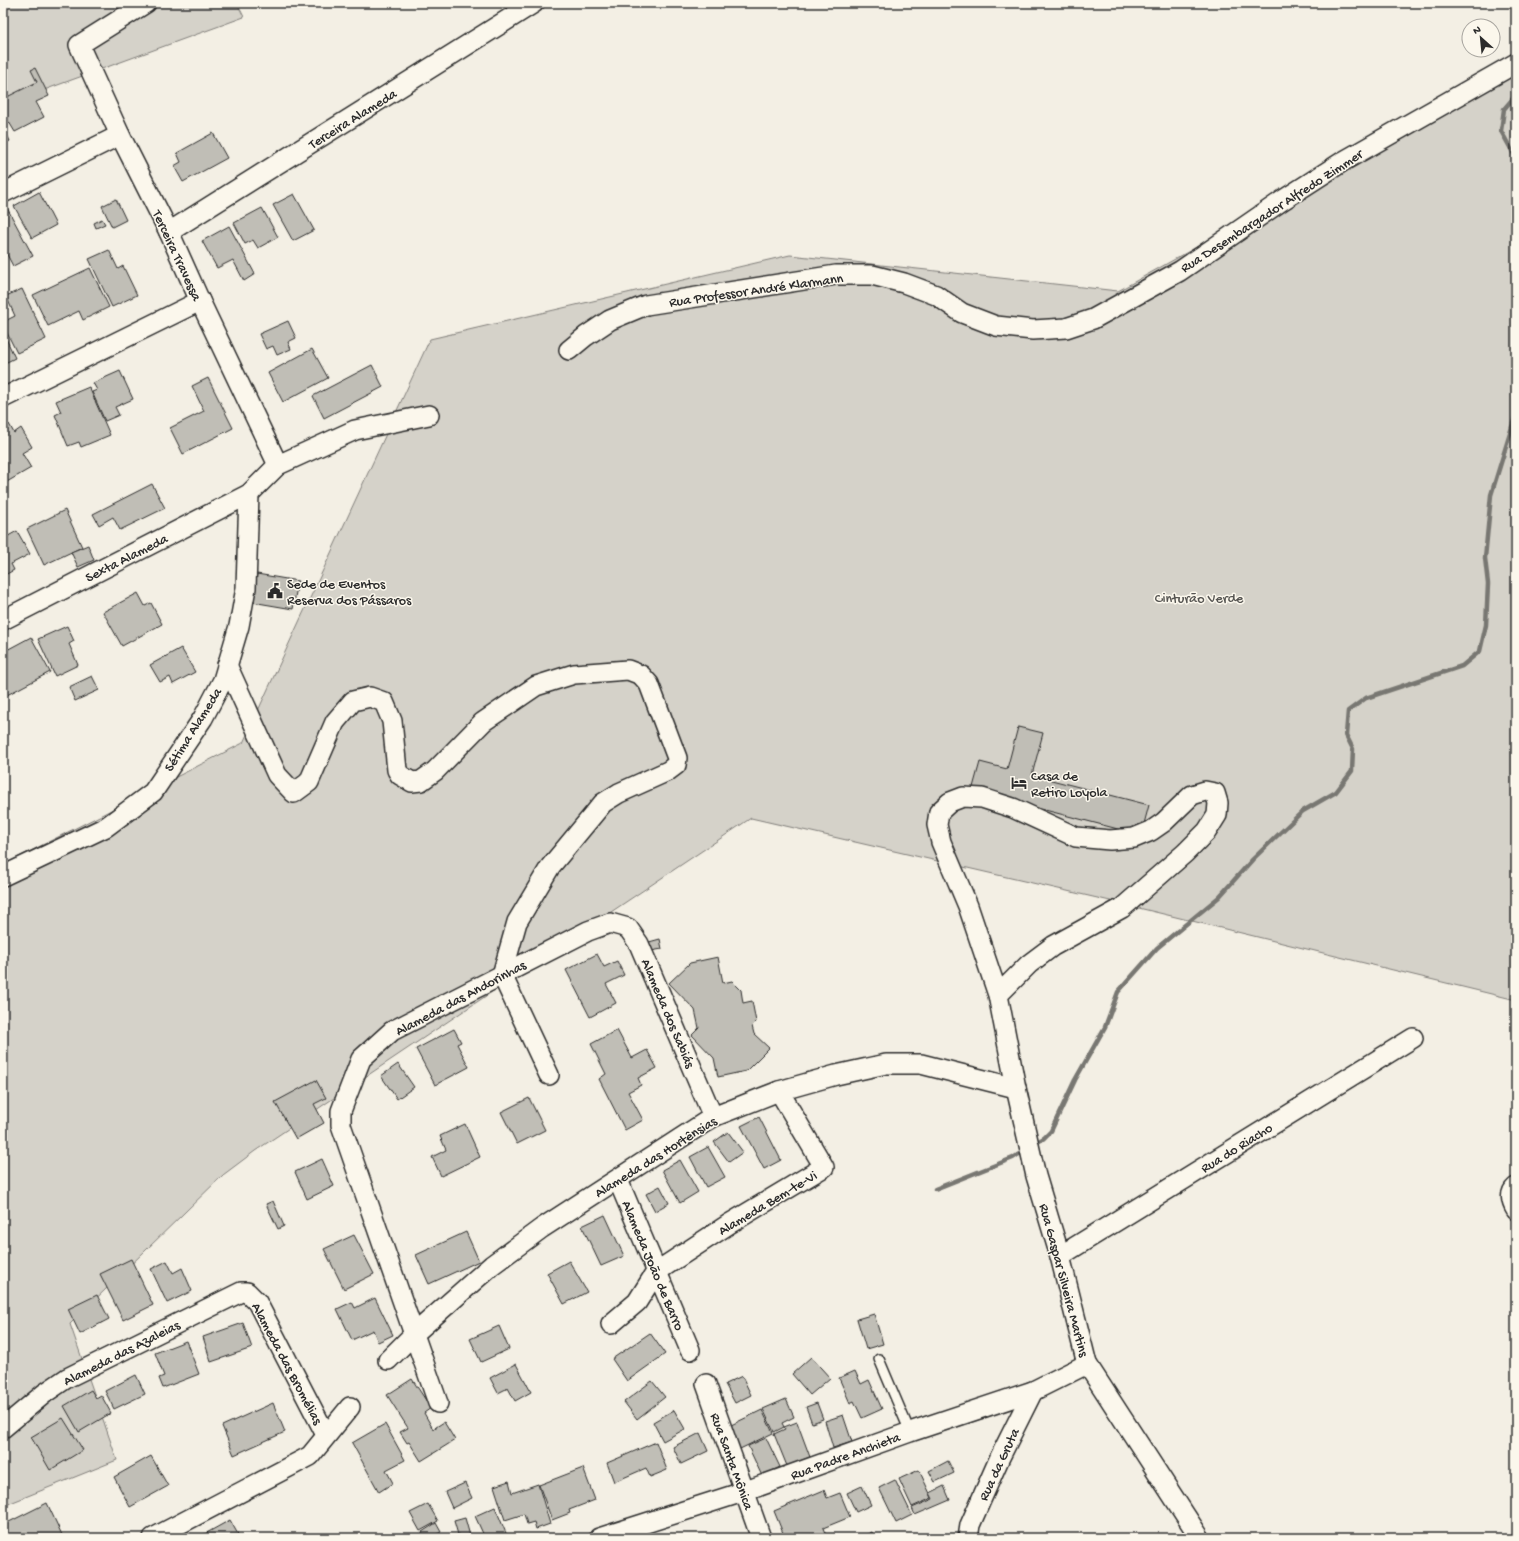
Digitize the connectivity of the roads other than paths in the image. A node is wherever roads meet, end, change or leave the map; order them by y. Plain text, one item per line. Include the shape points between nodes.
1 (146, 3) edge
2 (534, 3) edge
3 (1516, 63) edge
4 (120, 135) junction
5 (3, 193) edge
6 (170, 232) junction
7 (200, 302) junction
8 (1066, 328) joint
9 (569, 350) dead end
10 (3, 398) edge
11 (429, 414) dead end
12 (278, 465) junction
13 (249, 494) junction
14 (3, 620) edge
15 (227, 665) junction
16 (3, 876) edge
17 (610, 923) joint
18 (502, 975) junction
19 (998, 995) junction
20 (1413, 1038) dead end
21 (549, 1075) dead end
22 (1016, 1088) junction
23 (779, 1091) junction
24 (713, 1118) junction
25 (618, 1180) junction
26 (1060, 1256) junction
27 (656, 1272) junction
28 (248, 1292) joint
29 (612, 1324) dead end
30 (414, 1334) junction
31 (690, 1350) dead end
32 (879, 1359) dead end
33 (388, 1360) dead end
34 (1087, 1364) junction
35 (706, 1384) dead end
36 (1033, 1391) junction
37 (438, 1404) dead end
38 (350, 1407) dead end
39 (3, 1428) edge
40 (910, 1432) junction
41 (326, 1435) junction
42 (743, 1492) junction
43 (153, 1538) edge
44 (599, 1538) edge
45 (761, 1538) edge
46 (968, 1538) edge
47 (1200, 1538) edge

1 - 4 street, Terceira Travessa via 79,45
2 - 6 street, Terceira Alameda
3 - 8 street, Rua Desembargador Alfredo Zimmer via 1342,162 1180,271 1093,320
4 - 5 street
4 - 6 street, Terceira Travessa
6 - 7 street, Terceira Travessa
7 - 10 street
7 - 12 street, Terceira Travessa
8 - 9 street, Rua Professor André Klarmann via 1033,330 996,326 962,313 936,295 904,283 872,275 836,275 646,305 610,320
11 - 12 street via 355,430
12 - 13 street
13 - 14 street, Sexta Alameda
13 - 15 street, Sétima Alameda via 246,588 239,626
15 - 16 street, Sétima Alameda via 202,718 153,792 106,827
15 - 18 street via 277,775 294,793 309,782 335,722 353,701 370,697 384,702 392,721 397,770 400,775 412,782 421,781 435,771 483,722 536,686 574,674 628,670 641,675 649,684 677,758 676,765 604,802 550,867 517,922
17 - 18 street, Alameda das Andorinhas via 588,931
17 - 24 street, Alameda dos Sabiás via 628,928 639,944
18 - 21 street
18 - 30 street, Alameda das Andorinhas via 392,1031 361,1059 342,1111 342,1125
19 - 19 street, Rua Gaspar Silveira Martins via 1029,964 1053,946 1122,908 1185,853 1207,831 1217,815 1218,804 1214,792 1205,790 1192,795 1151,831 1134,838 1110,840 1076,837 1013,808 982,798 963,797 950,802 939,812 937,825 941,842 968,906
19 - 22 street, Rua Gaspar Silveira Martins
20 - 26 street, Rua do Riacho
22 - 23 street, Alameda das Hortênsias via 921,1064 886,1064
22 - 26 street, Rua Gaspar Silveira Martins via 1036,1176
23 - 24 street, Alameda das Hortênsias
23 - 27 street, Alameda Bem-te-Vi via 824,1167 729,1224
24 - 25 street, Alameda das Hortênsias
25 - 27 street, Alameda João de Barro
25 - 30 street, Alameda das Hortênsias via 542,1228 492,1265
26 - 34 street, Rua Gaspar Silveira Martins
27 - 29 street via 637,1302
27 - 31 street, Alameda João de Barro
28 - 39 street, Alameda das Azaleias via 233,1294 67,1378
28 - 41 street, Alameda das Bromélias via 258,1302
30 - 33 street, Alameda das Hortênsias
30 - 37 street, Alameda das Andorinhas
32 - 40 lane
34 - 36 street, Rua Padre Anchieta
34 - 47 street, Rua Gaspar Silveira Martins
35 - 42 street, Rua Santa Mônica
36 - 40 street, Rua Padre Anchieta
36 - 46 street, Rua da Gruta via 1000,1457 970,1525
38 - 41 street
40 - 42 street, Rua Padre Anchieta
41 - 43 street via 310,1456
42 - 44 street, Rua Padre Anchieta
42 - 45 street, Rua Santa Mônica

